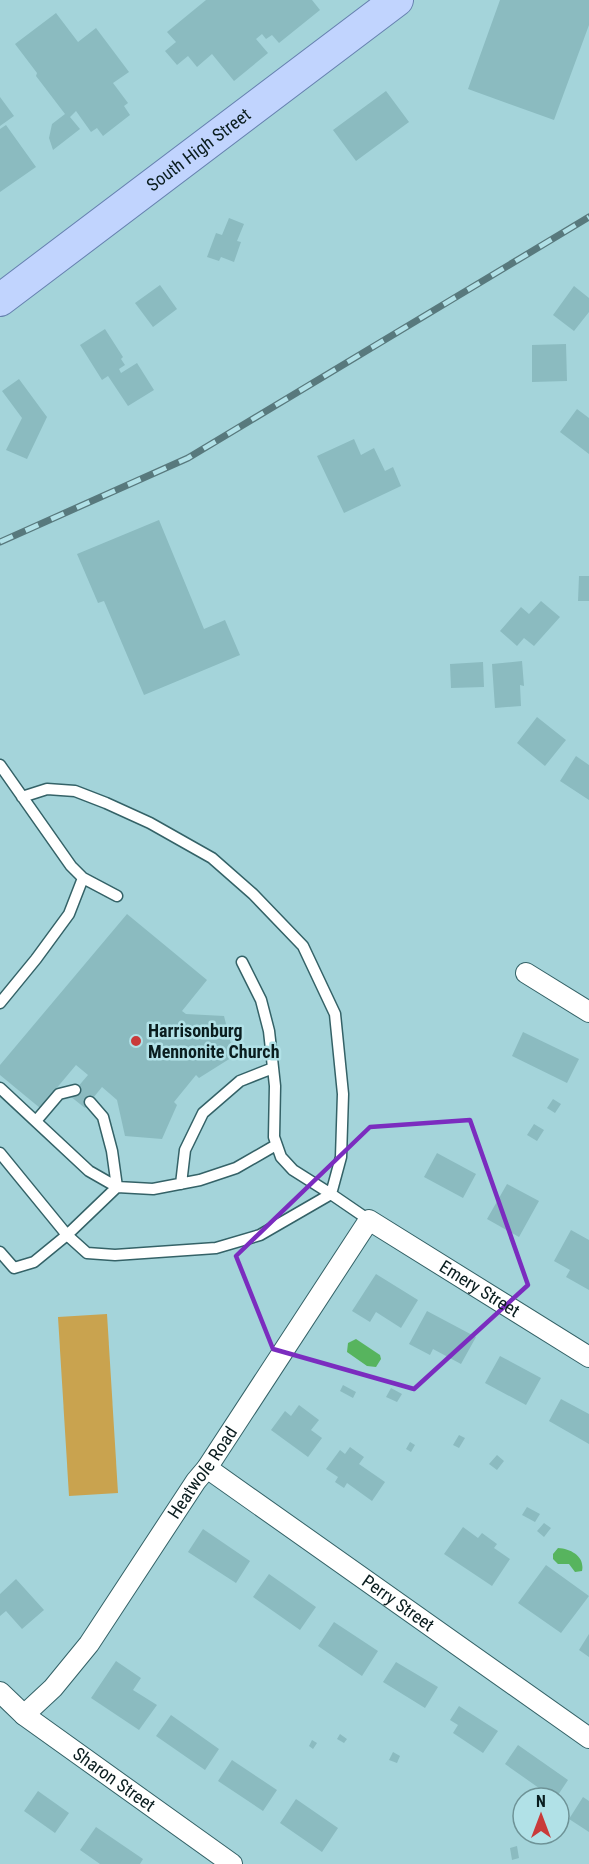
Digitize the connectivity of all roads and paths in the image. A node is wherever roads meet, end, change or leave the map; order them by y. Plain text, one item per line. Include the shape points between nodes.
1 (397, 0) edge
2 (0, 300) edge
3 (0, 765) edge
4 (22, 797) junction
5 (83, 878) junction
6 (117, 896) dead end
7 (242, 962) dead end
8 (526, 973) dead end
9 (0, 1003) edge
10 (589, 1012) edge
11 (273, 1068) junction
12 (0, 1088) edge
13 (75, 1090) dead end
14 (90, 1102) dead end
15 (36, 1120) junction
16 (276, 1145) junction
17 (0, 1153) edge
18 (181, 1184) junction
19 (117, 1187) junction
20 (331, 1194) junction
21 (369, 1220) junction
22 (67, 1235) junction
23 (0, 1252) edge
24 (589, 1357) edge
25 (207, 1468) junction
26 (0, 1692) edge
27 (24, 1715) junction
28 (589, 1738) edge
29 (232, 1864) edge

1 - 2 main road, South High Street
3 - 4 lane
4 - 5 lane
4 - 20 lane via 47,789 75,791 150,823 212,858 303,946 335,1014 343,1094 341,1157
5 - 6 lane
5 - 9 lane via 69,914
7 - 11 lane via 264,1012
8 - 10 street
11 - 16 lane
11 - 18 lane via 240,1081 204,1113 185,1150
12 - 15 lane
13 - 15 lane via 59,1094
14 - 19 lane via 103,1117
15 - 19 lane via 89,1171
16 - 18 lane via 230,1171
16 - 20 lane via 293,1170
17 - 22 lane
18 - 19 lane via 153,1189
19 - 22 lane
20 - 21 lane
20 - 22 lane via 260,1235 216,1248 115,1255 87,1253
21 - 24 street, Emery Street
21 - 25 street, Heatwole Road
22 - 23 lane via 34,1262 14,1268
25 - 27 street, Heatwole Road via 89,1644 53,1688
25 - 28 street, Perry Street
26 - 27 street, Sharon Street
27 - 29 street, Sharon Street

